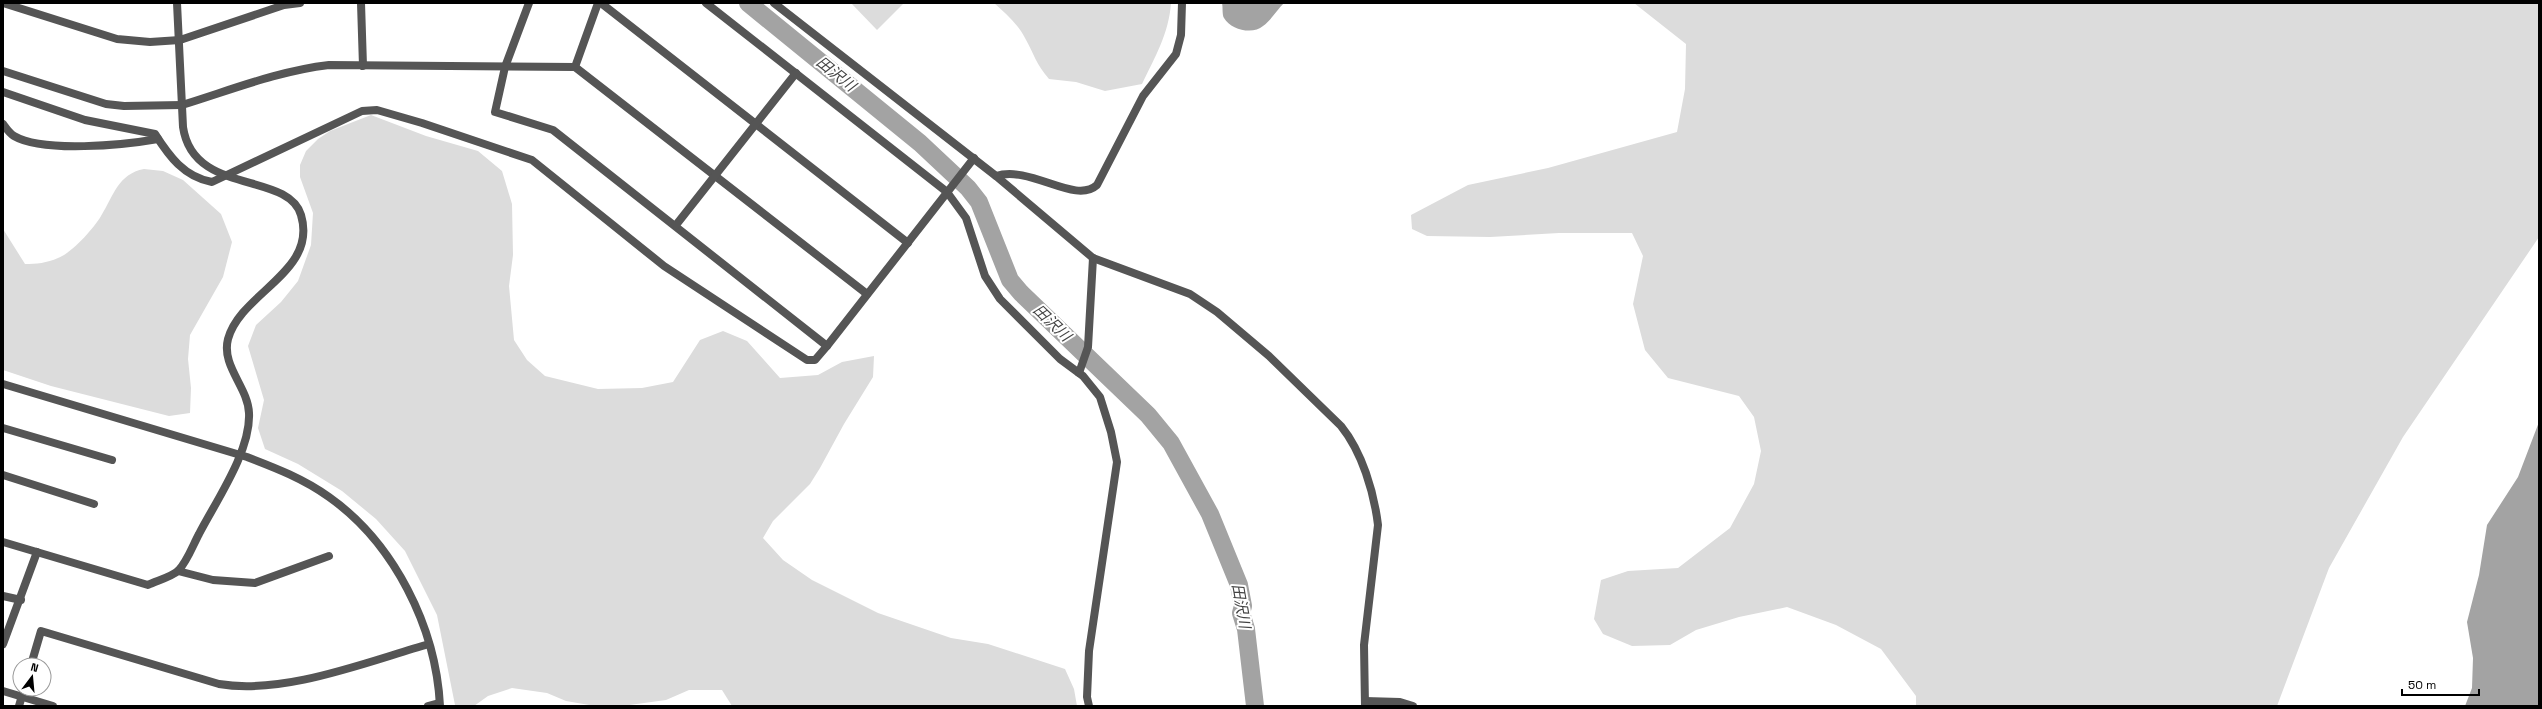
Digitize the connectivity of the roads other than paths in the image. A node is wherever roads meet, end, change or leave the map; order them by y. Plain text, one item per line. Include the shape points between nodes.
1 (3, 3) edge
2 (177, 3) edge
3 (300, 3) edge
4 (361, 3) edge
5 (526, 3) edge
6 (599, 3) edge
7 (706, 3) edge
8 (774, 3) edge
9 (1182, 3) edge
10 (180, 40) junction
11 (363, 66) junction
12 (505, 67) junction
13 (575, 67) junction
14 (3, 71) edge
15 (796, 73) junction
16 (3, 92) edge
17 (182, 105) junction
18 (3, 124) edge
19 (756, 125) junction
20 (158, 139) junction
21 (974, 158) junction
22 (228, 175) junction
23 (716, 175) junction
24 (996, 176) junction
25 (947, 192) junction
26 (676, 225) junction
27 (908, 243) junction
28 (1093, 258) junction
29 (867, 294) junction
30 (827, 346) junction
31 (1080, 373) junction
32 (3, 384) edge
33 (3, 428) edge
34 (240, 455) junction
35 (112, 460) dead end
36 (3, 475) edge
37 (94, 504) dead end
38 (3, 542) edge
39 (37, 552) junction
40 (328, 556) dead end
41 (178, 571) junction
42 (3, 596) edge
43 (21, 600) junction
44 (3, 644) edge
45 (429, 644) junction
46 (33, 657) edge
47 (32, 697) edge
48 (1365, 703) edge
49 (440, 704) edge
50 (53, 706) edge
51 (428, 706) edge
52 (1089, 706) edge
53 (1412, 706) edge

1 - 10 street via 117,39 150,42
2 - 10 street
3 - 10 street via 278,7
4 - 11 street
5 - 12 street
6 - 13 street
6 - 19 street
7 - 15 street
8 - 21 street
9 - 24 street via 1181,35 1176,54 1143,96 1097,185 1092,190 1078,192 1026,174 1004,173
10 - 17 street
11 - 12 street
11 - 17 street via 329,65 296,69
12 - 13 street
12 - 26 street via 495,112 553,130
13 - 23 street
14 - 17 street via 106,104
15 - 19 street
15 - 25 street
16 - 20 street via 85,120 155,134
17 - 22 street via 185,140 190,151 210,168
18 - 20 street via 12,135 26,141 55,146
19 - 23 street
19 - 27 street
20 - 22 street via 184,171 197,178 212,182
21 - 24 street
21 - 25 street
22 - 30 street via 337,120 362,110 377,110 532,160 664,266 807,360 815,360
22 - 34 street via 287,198 296,205 303,223 297,254 282,277 249,306 228,340 233,373 246,394 249,413
23 - 26 street
23 - 29 street
24 - 28 street
25 - 27 street
25 - 31 street via 966,218 985,276 1000,298 1056,354
26 - 30 street
27 - 29 street
28 - 31 street via 1088,347
28 - 48 street via 1190,294 1217,312 1269,356 1351,438 1364,471 1378,525 1364,645
29 - 30 street
31 - 52 street via 1100,397 1112,432 1117,462 1089,651
32 - 34 street
33 - 35 street
34 - 41 street
34 - 45 street via 276,467 316,488 365,529 413,600
36 - 37 street
38 - 39 street
39 - 41 street via 148,585
39 - 43 street
40 - 41 street via 255,583 213,580
42 - 43 street
43 - 44 street
45 - 46 street via 287,683 235,686 219,684 41,631
45 - 49 street
47 - 50 street
48 - 53 street via 1400,702
49 - 51 street

